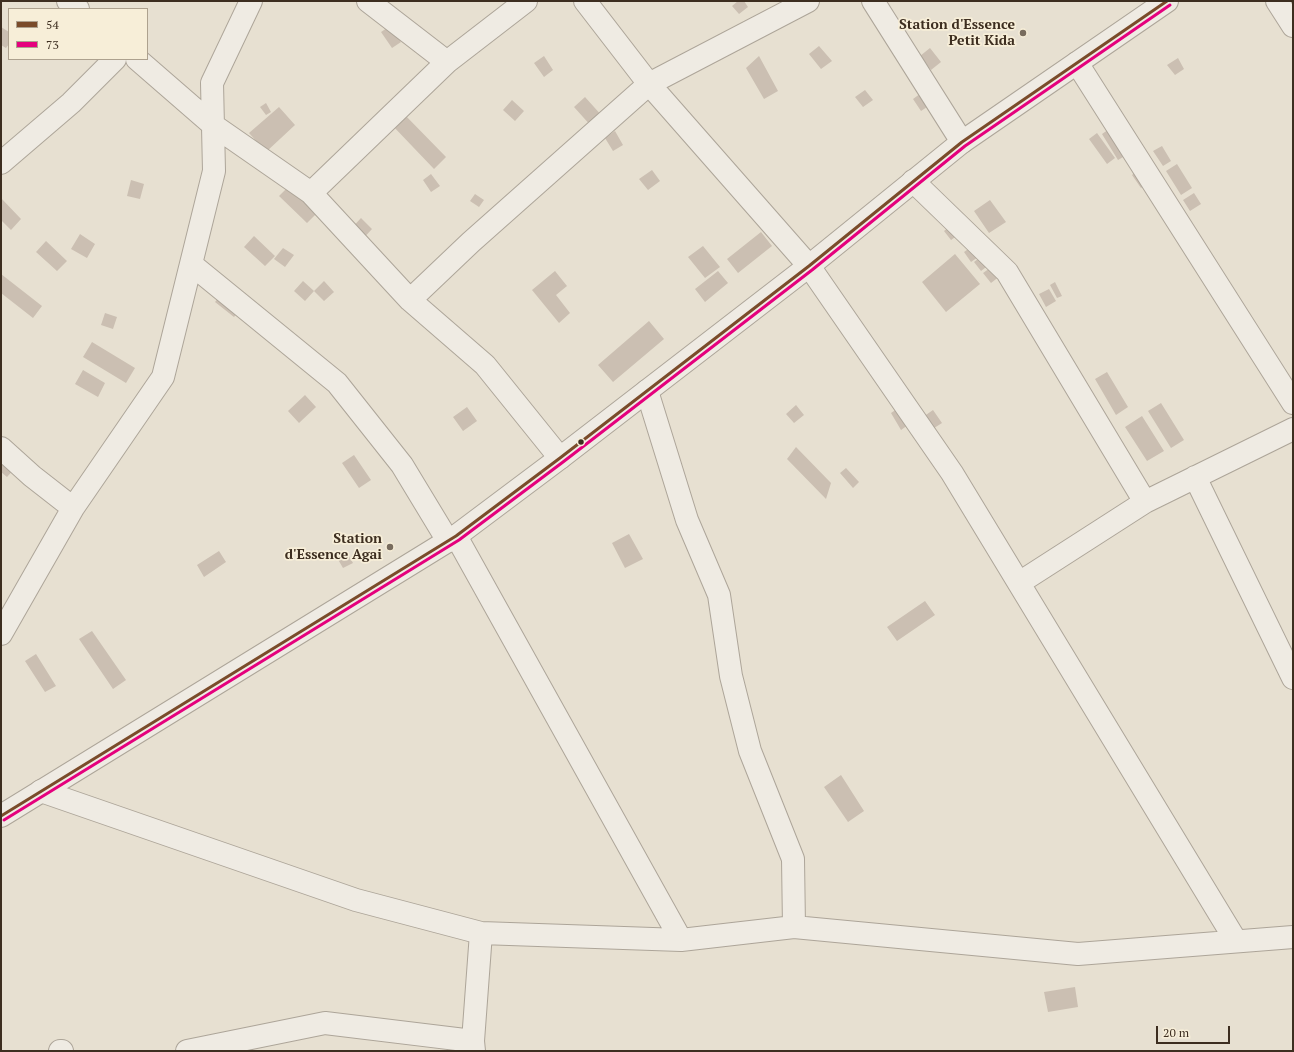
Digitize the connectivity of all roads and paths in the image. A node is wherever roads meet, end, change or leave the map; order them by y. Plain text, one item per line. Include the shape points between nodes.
1 (68, 1) edge
2 (251, 1) edge
3 (368, 1) edge
4 (526, 1) edge
5 (585, 1) edge
6 (808, 1) edge
7 (873, 1) edge
8 (1167, 1) edge
9 (1277, 1) edge
10 (77, 8) edge
11 (1293, 26) edge
12 (114, 60) edge
13 (138, 60) edge
14 (447, 62) junction
15 (1077, 63) junction
16 (649, 84) junction
17 (213, 125) junction
18 (962, 142) junction
19 (1, 163) edge
20 (913, 181) junction
21 (310, 193) junction
22 (191, 264) junction
23 (809, 266) junction
24 (410, 300) junction
25 (647, 391) junction
26 (1293, 403) edge
27 (1293, 429) edge
28 (1, 448) edge
29 (560, 458) junction
30 (1195, 477) junction
31 (1145, 502) junction
32 (73, 508) junction
33 (452, 538) junction
34 (1019, 583) junction
35 (1, 634) edge
36 (1293, 678) edge
37 (41, 791) junction
38 (1, 816) edge
39 (794, 927) junction
40 (482, 933) junction
41 (1293, 937) edge
42 (681, 940) junction
43 (1236, 941) junction
44 (474, 1046) edge
45 (186, 1051) edge

1 - 10 street
2 - 17 street via 212,83
3 - 14 street
4 - 14 street
5 - 16 street
6 - 16 street
7 - 18 street
8 - 15 street
9 - 11 street
12 - 19 street via 71,103
13 - 17 street
14 - 21 street
15 - 18 street
15 - 26 street
16 - 23 street
16 - 24 street via 471,242
17 - 21 street
17 - 22 street via 214,171
18 - 20 street
20 - 23 street
20 - 31 street via 1007,272
21 - 24 street
22 - 32 street via 163,377
22 - 33 street via 337,383 402,465
23 - 25 street
23 - 34 street via 952,473
24 - 29 street via 485,366
25 - 29 street
25 - 39 street via 687,520 719,595 731,676 750,751 793,859
27 - 30 street
28 - 32 street
29 - 33 street
30 - 31 street
30 - 36 street
31 - 34 street
32 - 35 street
33 - 37 street
33 - 42 street
34 - 43 street
37 - 38 street
37 - 40 street via 356,900
39 - 42 street
39 - 43 street via 1078,954
40 - 42 street
40 - 44 street
41 - 43 street
44 - 45 street via 325,1023

